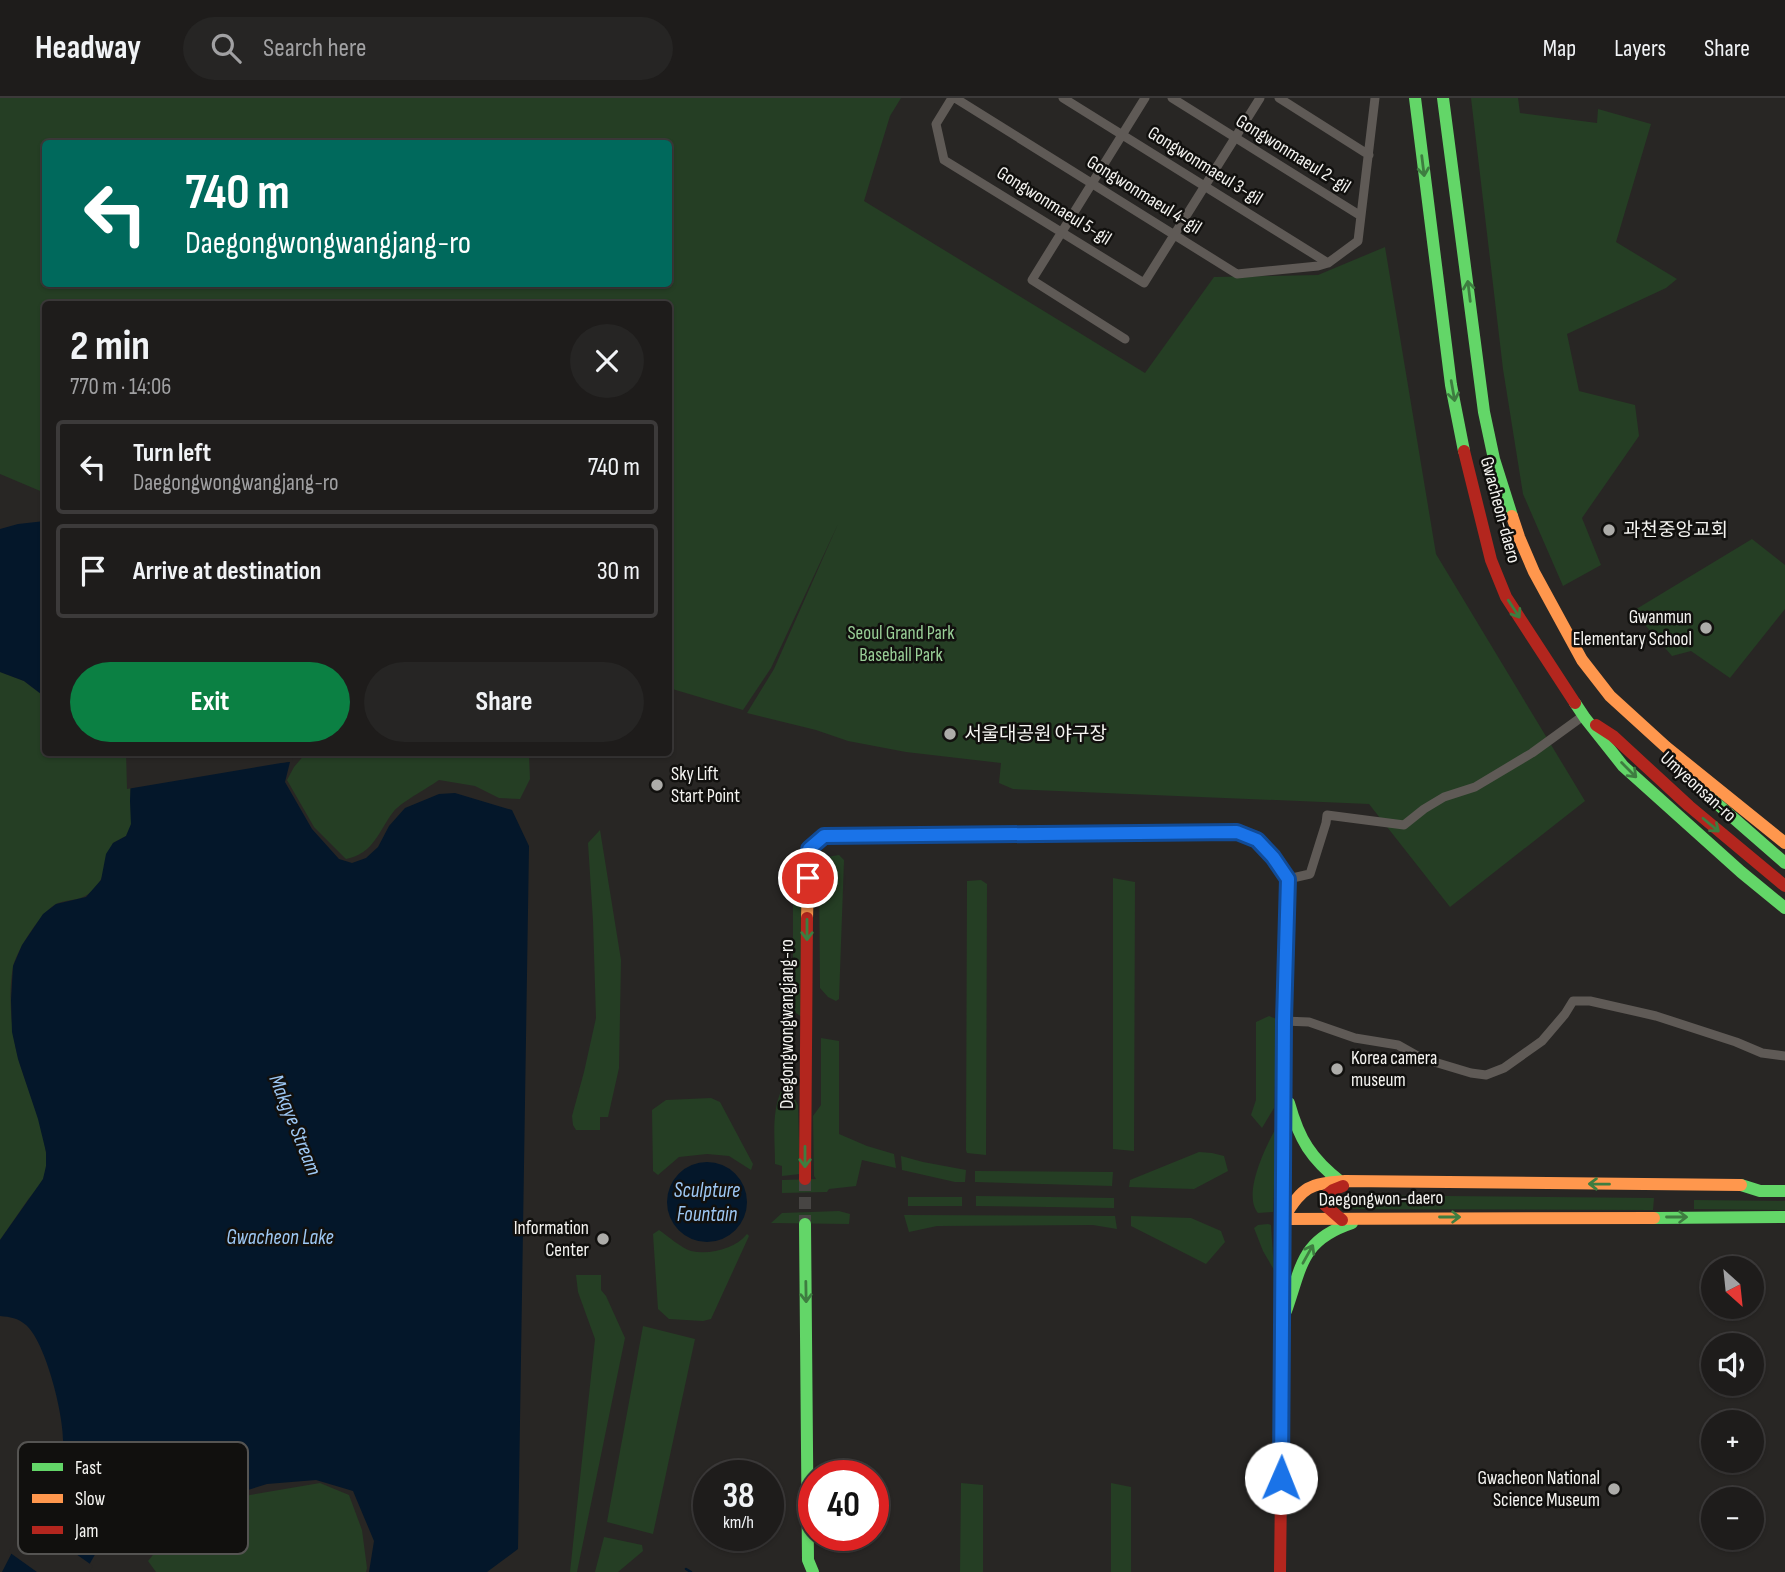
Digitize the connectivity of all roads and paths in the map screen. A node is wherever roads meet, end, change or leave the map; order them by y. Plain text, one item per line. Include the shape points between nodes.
1 (953, 98) edge
2 (1063, 98) edge
3 (1145, 98) edge
4 (1172, 98) edge
5 (1260, 98) edge
6 (1279, 98) edge
7 (1375, 98) edge
8 (1415, 98) edge
9 (1443, 98) edge
10 (1122, 135) junction
11 (1234, 138) junction
12 (1368, 155) junction
13 (1092, 184) junction
14 (1205, 187) junction
15 (1361, 216) junction
16 (1062, 232) junction
17 (1174, 234) junction
18 (1328, 263) junction
19 (1125, 339) dead end
20 (1610, 696) junction
21 (1584, 717) junction
22 (1785, 843) edge
23 (1785, 863) edge
24 (1288, 879) junction
25 (1785, 886) edge
26 (1785, 908) edge
27 (1284, 1021) junction
28 (1785, 1056) edge
29 (1284, 1081) junction
30 (805, 1180) tunnel mouth
31 (1360, 1181) junction
32 (1785, 1181) edge
33 (1341, 1182) junction
34 (1741, 1185) junction
35 (1785, 1191) edge
36 (1377, 1217) junction
37 (1785, 1217) edge
38 (1283, 1219) junction
39 (1342, 1220) junction
40 (805, 1224) tunnel mouth
41 (1283, 1318) junction
42 (813, 1572) edge
43 (1280, 1572) edge

1 - 13 street, Gongwonmaeul 4-gil
1 - 16 street, Gongwonmaeul 5-gil via 936,124 944,160
2 - 10 street, Gongwonmaeul 3-gil
3 - 10 street
4 - 11 street, Gongwonmaeul 2-gil
5 - 11 street
6 - 12 street
7 - 12 street
8 -> 21 main road, Gwacheon-daero via 1451,385 1490,560 1506,597
20 -> 9 main road, Gwacheon-daero via 1582,660 1534,572 1494,459
10 - 13 street
10 - 14 street, Gongwonmaeul 3-gil
11 - 14 street
11 - 15 street, Gongwonmaeul 2-gil
12 - 15 street
13 - 16 street
13 - 17 street, Gongwonmaeul 4-gil
14 - 17 street
14 - 18 street, Gongwonmaeul 3-gil
15 - 18 street via 1358,240
16 - 17 street, Gongwonmaeul 5-gil via 1144,283
16 - 19 street via 1032,280
17 - 18 street, Gongwonmaeul 4-gil via 1237,274
20 - 22 main road, Gwacheon-daero
20 - 23 main road, Umyeonsan-ro via 1628,725
21 - 24 street via 1532,753 1475,787 1444,797 1404,825 1327,815 1310,874
21 -> 25 main road, Umyeonsan-ro via 1613,736
21 -> 26 main road, Gwacheon-daero via 1623,766
24 - 27 main road
24 -> 30 main road, Daegongwongwangjang-ro via 1257,840 1237,832 824,836 809,849
27 - 28 street via 1309,1022 1355,1038 1398,1045 1421,1058 1486,1075 1542,1041 1573,1002 1590,1000
27 - 29 main road
29 - 33 main road via 1296,1130 1316,1162
29 - 38 main road
31 - 33 main road, Daegongwon-daero
34 -> 31 main road, Daegongwon-daero
31 - 39 main road via 1324,1198 1325,1205
32 - 34 main road
33 - 38 main road, Daegongwon-daero via 1299,1193
34 - 35 main road
36 -> 37 main road, Daegongwon-daero
36 - 39 main road, Daegongwon-daero
41 -> 36 main road via 1305,1255 1318,1237
38 - 39 main road, Daegongwon-daero
38 - 41 main road
40 -> 42 main road via 808,1560
41 - 43 main road

